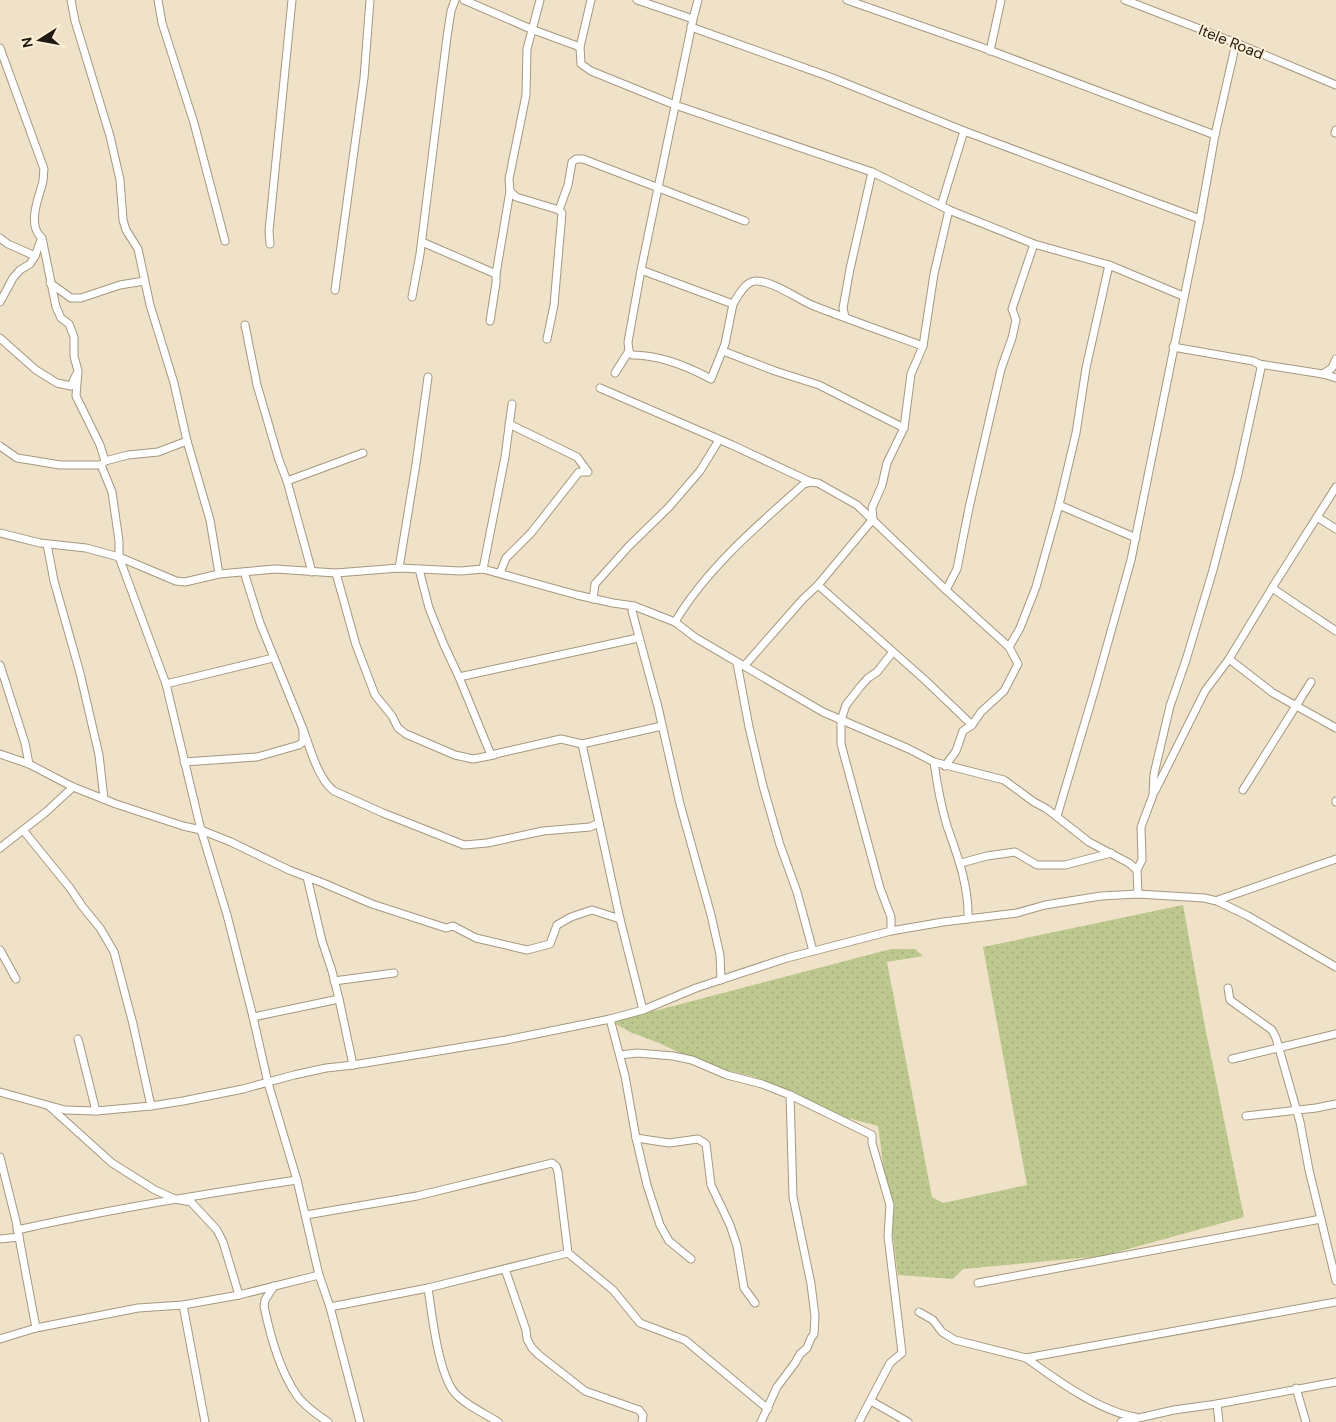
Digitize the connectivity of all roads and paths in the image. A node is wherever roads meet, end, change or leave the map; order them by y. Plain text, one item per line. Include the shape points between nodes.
1 (71, 0) edge
2 (158, 0) edge
3 (292, 0) edge
4 (370, 0) edge
5 (455, 0) edge
6 (464, 0) edge
7 (540, 0) edge
8 (591, 0) edge
9 (637, 0) edge
10 (698, 0) edge
11 (847, 0) edge
12 (1000, 0) edge
13 (1125, 0) edge
14 (692, 19) junction
15 (691, 27) junction
16 (531, 29) junction
17 (1236, 43) junction
18 (580, 47) junction
19 (0, 48) edge
20 (990, 51) junction
21 (1336, 85) edge
22 (675, 105) junction
23 (964, 131) junction
24 (1215, 135) junction
25 (872, 172) junction
26 (658, 188) junction
27 (510, 191) junction
28 (941, 206) junction
29 (559, 210) junction
30 (949, 210) junction
31 (1200, 219) junction
32 (745, 222) dead end
33 (0, 238) edge
34 (42, 238) junction
35 (225, 241) dead end
36 (422, 242) junction
37 (270, 244) dead end
38 (1034, 244) junction
39 (35, 256) junction
40 (1109, 265) junction
41 (641, 270) junction
42 (496, 274) junction
43 (144, 281) junction
44 (50, 283) junction
45 (335, 290) dead end
46 (1183, 296) junction
47 (412, 297) dead end
48 (0, 302) edge
49 (734, 304) junction
50 (845, 317) junction
51 (490, 321) dead end
52 (245, 325) dead end
53 (0, 338) edge
54 (547, 339) dead end
55 (923, 346) junction
56 (1173, 347) junction
57 (723, 350) junction
58 (629, 351) junction
59 (1336, 359) edge
60 (1259, 364) junction
61 (78, 370) junction
62 (615, 373) dead end
63 (1323, 374) junction
64 (428, 377) dead end
65 (1336, 378) edge
66 (71, 386) junction
67 (600, 388) dead end
68 (76, 396) junction
69 (512, 404) dead end
70 (509, 424) junction
71 (904, 428) junction
72 (719, 440) junction
73 (187, 441) junction
74 (0, 446) edge
75 (363, 453) dead end
76 (103, 463) junction
77 (288, 481) junction
78 (810, 482) junction
79 (1336, 487) edge
80 (1059, 505) junction
81 (1318, 517) junction
82 (873, 519) junction
83 (1336, 529) edge
84 (0, 534) edge
85 (1136, 538) junction
86 (47, 544) junction
87 (119, 557) junction
88 (398, 568) junction
89 (419, 569) junction
90 (483, 569) junction
91 (244, 572) junction
92 (312, 572) junction
93 (336, 573) junction
94 (500, 573) junction
95 (219, 574) junction
96 (818, 585) junction
97 (1272, 588) junction
98 (946, 590) junction
99 (593, 599) junction
100 (634, 606) junction
101 (675, 622) junction
102 (1336, 631) edge
103 (638, 638) junction
104 (1009, 647) junction
105 (892, 653) junction
106 (273, 658) junction
107 (1229, 659) junction
108 (741, 664) junction
109 (0, 665) edge
110 (459, 678) junction
111 (1311, 682) dead end
112 (166, 684) junction
113 (1296, 706) junction
114 (841, 720) junction
115 (972, 725) junction
116 (662, 726) junction
117 (1336, 728) edge
118 (303, 729) junction
119 (582, 744) junction
120 (0, 754) edge
121 (499, 754) junction
122 (184, 762) junction
123 (934, 762) junction
124 (29, 764) junction
125 (945, 766) junction
126 (73, 787) junction
127 (1243, 790) dead end
128 (1153, 795) junction
129 (104, 799) junction
130 (1057, 816) junction
131 (599, 823) junction
132 (23, 830) junction
133 (201, 830) junction
134 (0, 848) edge
135 (1110, 853) junction
136 (1336, 859) edge
137 (961, 863) junction
138 (1137, 870) junction
139 (307, 877) junction
140 (1138, 894) junction
141 (1217, 901) junction
142 (620, 919) junction
143 (968, 919) junction
144 (891, 931) junction
145 (0, 950) edge
146 (813, 951) junction
147 (1336, 967) edge
148 (394, 973) dead end
149 (16, 979) dead end
150 (721, 980) junction
151 (334, 981) junction
152 (1228, 988) dead end
153 (339, 999) junction
154 (643, 1010) junction
155 (253, 1017) junction
156 (610, 1019) junction
157 (1336, 1034) edge
158 (78, 1039) dead end
159 (1279, 1047) junction
160 (620, 1055) junction
161 (1232, 1059) dead end
162 (353, 1065) junction
163 (268, 1083) junction
164 (0, 1092) edge
165 (790, 1095) junction
166 (1336, 1104) edge
167 (48, 1105) junction
168 (151, 1106) junction
169 (65, 1110) junction
170 (1296, 1110) junction
171 (96, 1111) junction
172 (1246, 1116) dead end
173 (69, 1124) junction
174 (636, 1138) junction
175 (0, 1157) edge
176 (297, 1180) junction
177 (175, 1198) junction
178 (306, 1216) junction
179 (1321, 1220) junction
180 (18, 1233) junction
181 (0, 1240) edge
182 (568, 1253) junction
183 (691, 1259) dead end
184 (505, 1269) junction
185 (320, 1276) junction
186 (1336, 1281) edge
187 (978, 1284) dead end
188 (274, 1286) junction
189 (428, 1288) junction
190 (239, 1295) junction
191 (1336, 1302) edge
192 (755, 1303) dead end
193 (183, 1305) junction
194 (330, 1306) junction
195 (919, 1312) dead end
196 (36, 1328) junction
197 (0, 1339) edge
198 (1026, 1358) junction
199 (1336, 1382) edge
200 (1296, 1388) junction
201 (871, 1401) junction
202 (1217, 1404) junction
203 (768, 1409) junction
204 (1129, 1420) edge
205 (204, 1422) edge
206 (328, 1422) edge
207 (360, 1422) edge
208 (498, 1422) edge
209 (642, 1422) edge
210 (761, 1422) edge
211 (859, 1422) edge
212 (908, 1422) edge
213 (1219, 1422) edge
214 (1306, 1422) edge

1 - 43 street via 110,136 120,180 122,220 138,249
2 - 35 street
3 - 37 street
4 - 45 street via 364,78
5 - 36 street via 447,37
6 - 16 street
7 - 16 street
8 - 18 street
9 - 14 street
10 - 14 street
11 - 20 street
12 - 20 street
13 - 17 street, Itele Road
14 - 15 street
15 - 22 street
15 - 23 street via 830,77
16 - 18 street
16 - 27 street via 526,95 514,148
17 - 21 street, Itele Road
17 - 24 street
18 - 22 street via 581,64 585,68
19 - 34 street via 44,169 34,218 38,235
20 - 24 street
22 - 25 street
22 - 26 street
23 - 28 street
23 - 31 street
24 - 31 street
25 - 28 street
25 - 50 street via 850,269 843,308
26 - 29 street via 576,159 572,162
26 - 32 street
26 - 41 street
27 - 29 street via 516,197
27 - 42 street
28 - 30 street
29 - 54 street via 563,218
30 - 38 street
30 - 55 street via 934,274
31 - 46 street
33 - 39 street
34 - 39 street
34 - 44 street
36 - 42 street
36 - 47 street
38 - 40 street
38 - 98 street via 1012,309 1016,320 1012,338 1001,369 956,569
39 - 48 street via 13,278
40 - 46 street
40 - 80 street
41 - 49 street
41 - 58 street
42 - 51 street
43 - 44 street via 81,298 71,298
43 - 73 street via 174,382
44 - 61 street via 56,307 74,337
46 - 56 street
49 - 50 street via 740,292 750,282 756,281
49 - 57 street
50 - 55 street
52 - 77 street via 257,385
53 - 66 street via 36,370 56,383
55 - 71 street via 912,374
56 - 60 street
56 - 85 street
57 - 58 street via 711,379 687,366 632,355
57 - 71 street via 819,385
58 - 62 street
59 - 63 street via 1332,368
60 - 63 street
60 - 128 street via 1260,375 1238,474 1210,579 1170,706 1154,774
61 - 66 street
61 - 68 street
63 - 65 street
64 - 88 street
66 - 68 street
67 - 72 street
68 - 76 street via 100,445
69 - 70 street
70 - 90 street
70 - 94 street via 577,457 588,472 579,472 531,533 506,558
71 - 82 street via 872,508
72 - 78 street
72 - 99 street via 700,471 595,584
73 - 76 street via 158,452 128,455
73 - 95 street via 210,520
74 - 76 street via 17,458 60,466
75 - 77 street
76 - 87 street via 112,492
77 - 92 street
78 - 82 street via 818,483 858,505
78 - 101 street via 762,522 706,579
79 - 81 street
80 - 85 street
80 - 104 street via 1036,587
81 - 83 street
81 - 97 street
82 - 96 street
82 - 98 street
84 - 86 street
85 - 130 street
86 - 87 street via 86,548
86 - 129 street via 99,755
87 - 95 street via 176,581
87 - 112 street
88 - 89 street
88 - 93 street
89 - 90 street
89 - 110 street via 430,608
90 - 94 street
91 - 92 street via 275,569
91 - 95 street
91 - 106 street
92 - 93 street
93 - 121 street via 356,645 375,695 398,728 456,755 473,759
94 - 99 street
96 - 105 street
96 - 108 street
97 - 102 street
97 - 107 street
98 - 104 street
99 - 100 street
100 - 101 street
100 - 103 street via 632,611
101 - 108 street
103 - 110 street
103 - 116 street
104 - 115 street via 1018,664 1016,669 1004,691
105 - 114 street via 846,705
105 - 115 street
106 - 112 street
106 - 118 street
107 - 113 street via 1273,693
107 - 128 street via 1205,691
108 - 114 street
108 - 146 street via 749,727 763,786
109 - 124 street
110 - 121 street via 491,755
111 - 113 street
112 - 122 street
113 - 117 street
113 - 127 street
114 - 123 street
114 - 144 street via 841,744 880,888 891,917
115 - 125 street via 963,732 956,751
116 - 119 street
116 - 150 street via 711,915 720,955
118 - 122 street via 303,742 299,745 258,757
118 - 131 street via 323,778 334,791 464,846
119 - 121 street via 561,739
119 - 131 street
120 - 124 street
122 - 133 street
123 - 125 street
123 - 137 street via 947,825
124 - 126 street
125 - 130 street via 1004,780
126 - 129 street
126 - 132 street
128 - 138 street via 1141,827 1142,860
129 - 133 street
130 - 135 street via 1089,842
131 - 142 street
132 - 134 street
132 - 168 street via 100,928 114,952
133 - 139 street
133 - 155 street
135 - 137 street via 1065,865 1037,865 1015,852
135 - 138 street
136 - 141 street
137 - 143 street via 969,906
138 - 140 street
139 - 142 street via 372,904 446,928 454,926 476,938 527,950 550,944 557,925 592,910
139 - 151 street
140 - 141 street
140 - 143 street via 1101,896
141 - 147 street
142 - 154 street
143 - 144 street
144 - 146 street
145 - 149 street
146 - 150 street
148 - 151 street
150 - 154 street
151 - 153 street
152 - 159 street via 1230,1000 1272,1030
153 - 155 street
153 - 162 street
154 - 156 street
155 - 163 street
156 - 160 street
156 - 162 street
157 - 159 street
158 - 171 street
159 - 161 street
159 - 170 street
160 - 165 street via 637,1053 692,1060
160 - 174 street
162 - 163 street via 326,1068
163 - 168 street
163 - 176 street
164 - 167 street
165 - 201 street via 872,1135 890,1204 888,1236 902,1353 890,1363
165 - 203 street via 794,1197 816,1316 814,1334 807,1348 777,1387
166 - 170 street
167 - 169 street
167 - 173 street
168 - 171 street
169 - 171 street
169 - 173 street
170 - 172 street
170 - 179 street
173 - 177 street via 112,1163 155,1190
174 - 183 street via 660,1225 669,1241
174 - 192 street via 670,1143 698,1139 706,1144 711,1185 737,1246 744,1288
175 - 180 street
176 - 177 street
176 - 178 street
177 - 180 street via 59,1220
177 - 190 street via 191,1202 216,1230 223,1242
178 - 182 street via 417,1196 552,1164 558,1172
178 - 185 street
179 - 186 street
179 - 187 street
180 - 181 street
180 - 196 street
182 - 184 street
182 - 203 street via 613,1290 640,1323 685,1340
184 - 189 street
184 - 209 street via 526,1330 526,1339 532,1348 585,1391 639,1410
185 - 188 street
185 - 194 street
188 - 190 street
188 - 206 street via 264,1306 282,1366 296,1395
189 - 194 street
189 - 208 street via 440,1356 449,1384 455,1393
190 - 193 street
191 - 198 street
193 - 196 street via 138,1308
193 - 205 street
194 - 207 street
195 - 198 street via 955,1340
196 - 197 street
198 - 204 street via 1072,1390
199 - 200 street
200 - 202 street
200 - 214 street
201 - 211 street
201 - 212 street
202 - 204 street
202 - 213 street
203 - 210 street

